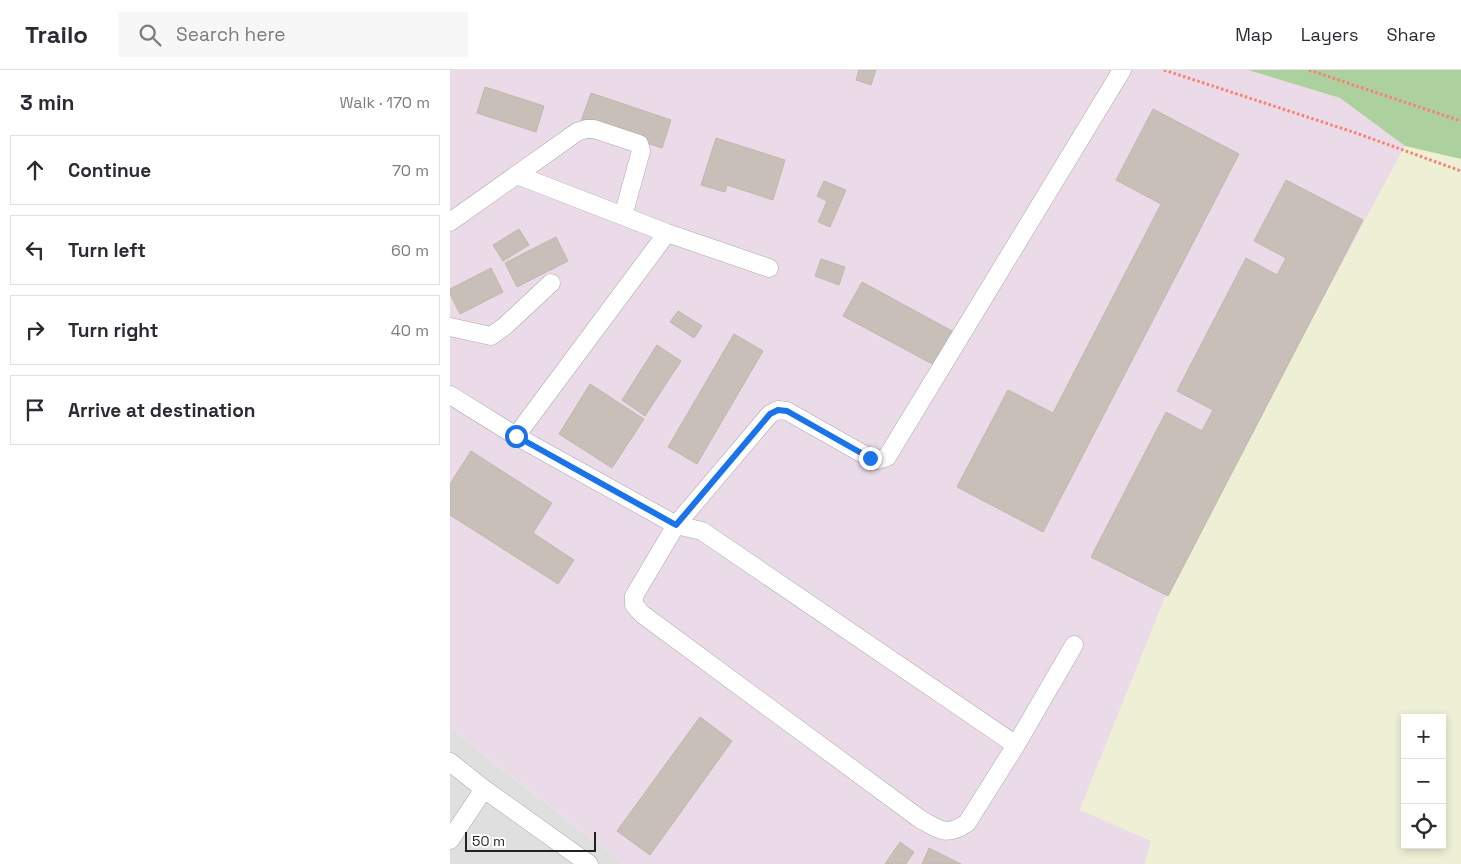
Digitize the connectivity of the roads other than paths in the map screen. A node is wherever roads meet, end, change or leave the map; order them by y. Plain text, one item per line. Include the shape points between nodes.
1 (1122, 70) edge
2 (517, 175) junction
3 (623, 216) junction
4 (450, 222) edge
5 (667, 233) junction
6 (769, 268) dead end
7 (552, 282) dead end
8 (450, 326) edge
9 (450, 395) edge
10 (516, 436) junction
11 (676, 525) junction
12 (1074, 646) dead end
13 (1016, 745) junction
14 (450, 762) edge
15 (484, 789) junction
16 (450, 840) edge
17 (588, 864) edge

1 - 11 street via 887,457 870,458 787,411 778,410 770,414
2 - 3 street
2 - 3 street via 586,129 636,142 641,151
2 - 4 street
3 - 5 street
5 - 6 street
5 - 10 street
7 - 8 street via 491,336
9 - 10 street
10 - 11 street
11 - 13 street via 702,531
11 - 13 street via 634,596 634,605 920,819 942,831 956,831 967,823
12 - 13 street
14 - 15 street
15 - 16 street
15 - 17 street

